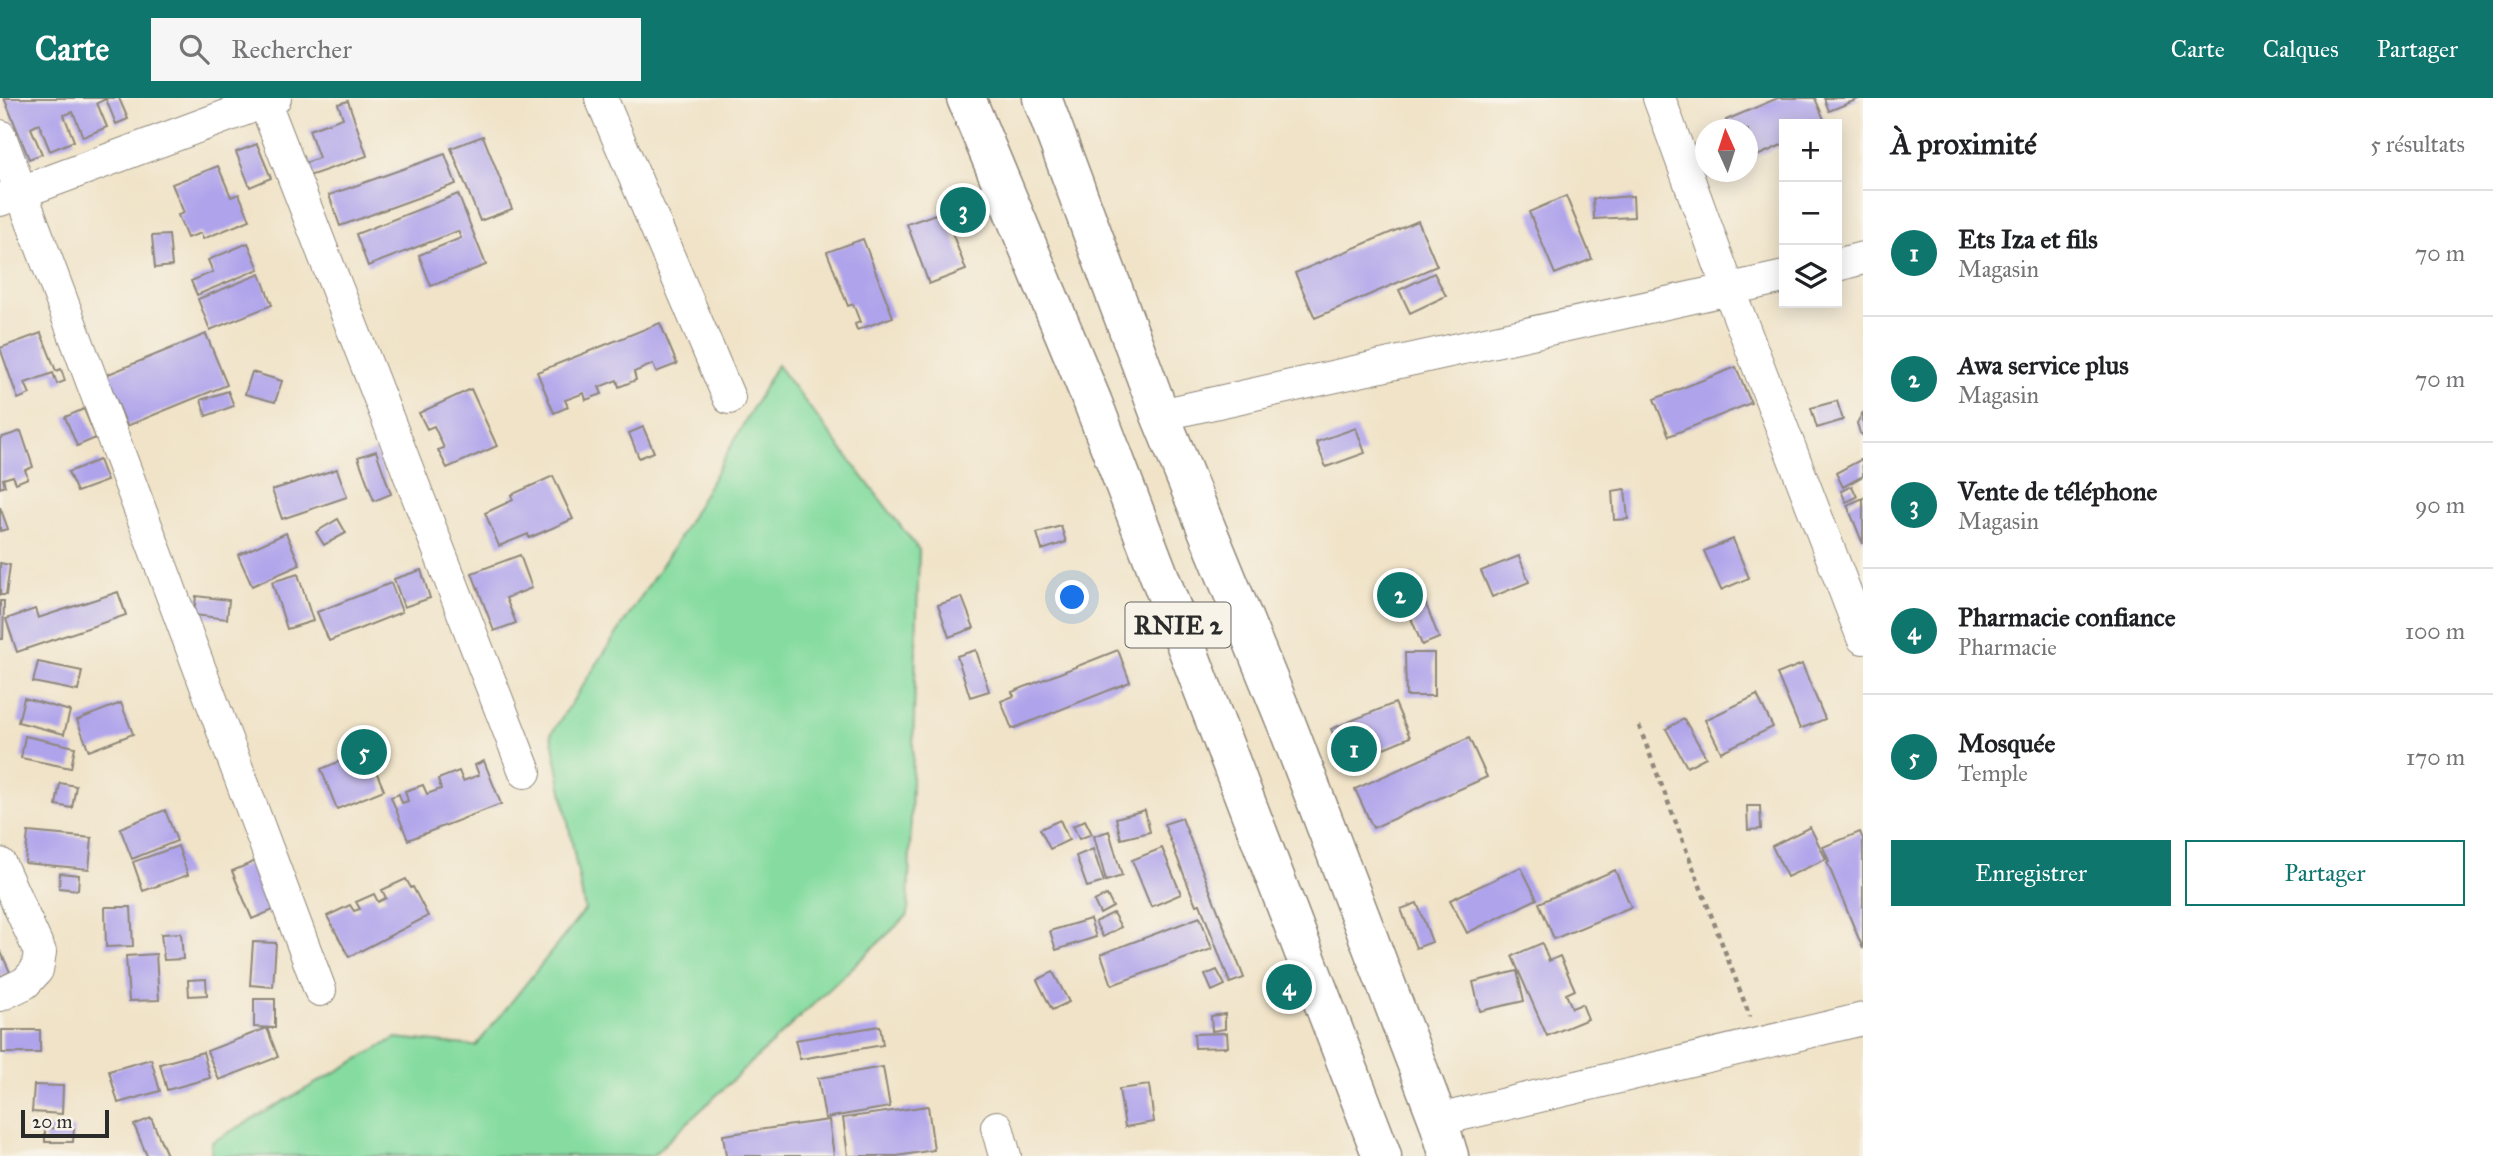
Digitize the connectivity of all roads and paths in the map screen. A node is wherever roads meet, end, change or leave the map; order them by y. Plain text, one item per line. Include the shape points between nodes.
1 (601, 98) edge
2 (966, 98) edge
3 (1042, 98) edge
4 (1659, 98) edge
5 (268, 99) edge
6 (0, 136) edge
7 (11, 195) edge
8 (1863, 258) edge
9 (1842, 264) edge
10 (1779, 278) edge
11 (1729, 290) junction
12 (729, 398) dead end
13 (1160, 415) junction
14 (1863, 638) edge
15 (1639, 726) dead end
16 (525, 772) dead end
17 (0, 864) edge
18 (320, 990) dead end
19 (0, 995) edge
20 (1863, 1020) edge
21 (1760, 1044) junction
22 (1438, 1120) junction
23 (1382, 1156) edge
24 (1450, 1156) edge

1 - 12 street
2 - 23 main road, RNIE 2 via 1093,403
3 - 13 main road, RNIE 2
4 - 11 street
5 - 7 street
5 - 16 street
6 - 7 street
7 - 18 street
8 - 9 street
10 - 11 street
11 - 13 street
11 - 14 street
13 - 22 main road, RNIE 2 via 1287,725
15 - 21 path
17 - 19 street via 40,951 37,970
20 - 21 street
21 - 22 street
22 - 24 main road, RNIE 2

